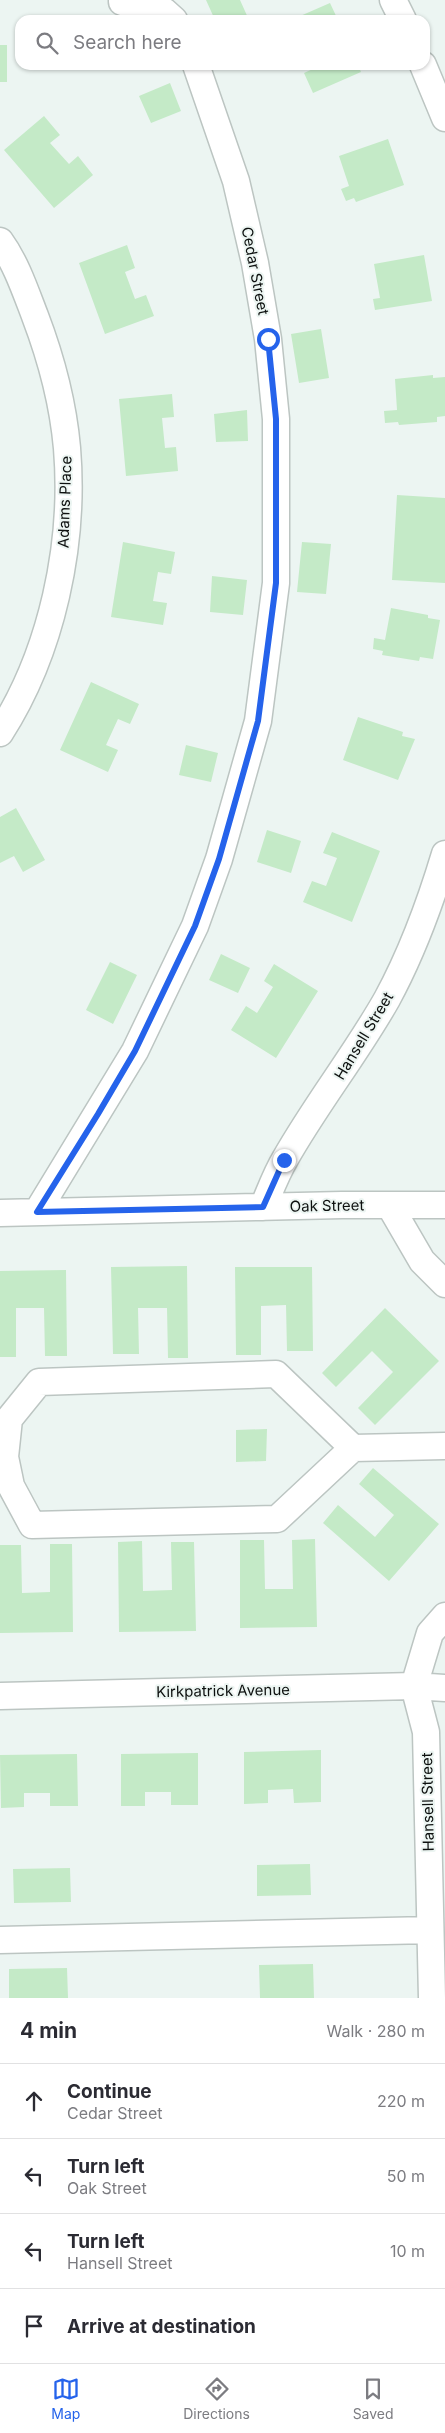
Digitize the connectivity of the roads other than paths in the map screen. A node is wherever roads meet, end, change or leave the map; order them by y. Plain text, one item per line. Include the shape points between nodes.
1 (122, 0) edge
2 (394, 0) edge
3 (168, 15) edge
4 (401, 15) edge
5 (198, 70) edge
6 (425, 70) edge
7 (445, 118) edge
8 (0, 241) edge
9 (0, 733) edge
10 (445, 854) edge
11 (445, 1205) edge
12 (390, 1206) junction
13 (263, 1207) junction
14 (37, 1212) junction
15 (0, 1213) edge
16 (445, 1284) edge
17 (445, 1446) edge
18 (353, 1448) junction
19 (445, 1616) edge
20 (414, 1686) junction
21 (445, 1688) edge
22 (0, 1696) edge
23 (430, 1930) junction
24 (0, 1940) edge
25 (432, 1998) edge

1 - 3 street
2 - 4 street
5 - 14 street, Cedar Street via 236,181 255,263 268,339 276,419 276,583 258,721 219,859 195,926 135,1051
6 - 7 street
8 - 9 street, Adams Place via 20,277 46,346 62,413 69,481 64,549 48,629 29,682
10 - 13 street, Hansell Street via 432,898 388,998 284,1160
11 - 12 street, Oak Street
12 - 13 street, Oak Street
12 - 16 street via 422,1262
13 - 14 street, Oak Street
14 - 15 street, Oak Street
17 - 18 street
18 - 18 street via 276,1374 39,1382 9,1419 4,1457 11,1486 32,1525 277,1520
19 - 20 street via 430,1633
20 - 21 street, Kirkpatrick Avenue
20 - 22 street, Kirkpatrick Avenue
20 - 23 street, Hansell Street via 426,1732
23 - 24 street
23 - 25 street, Hansell Street

